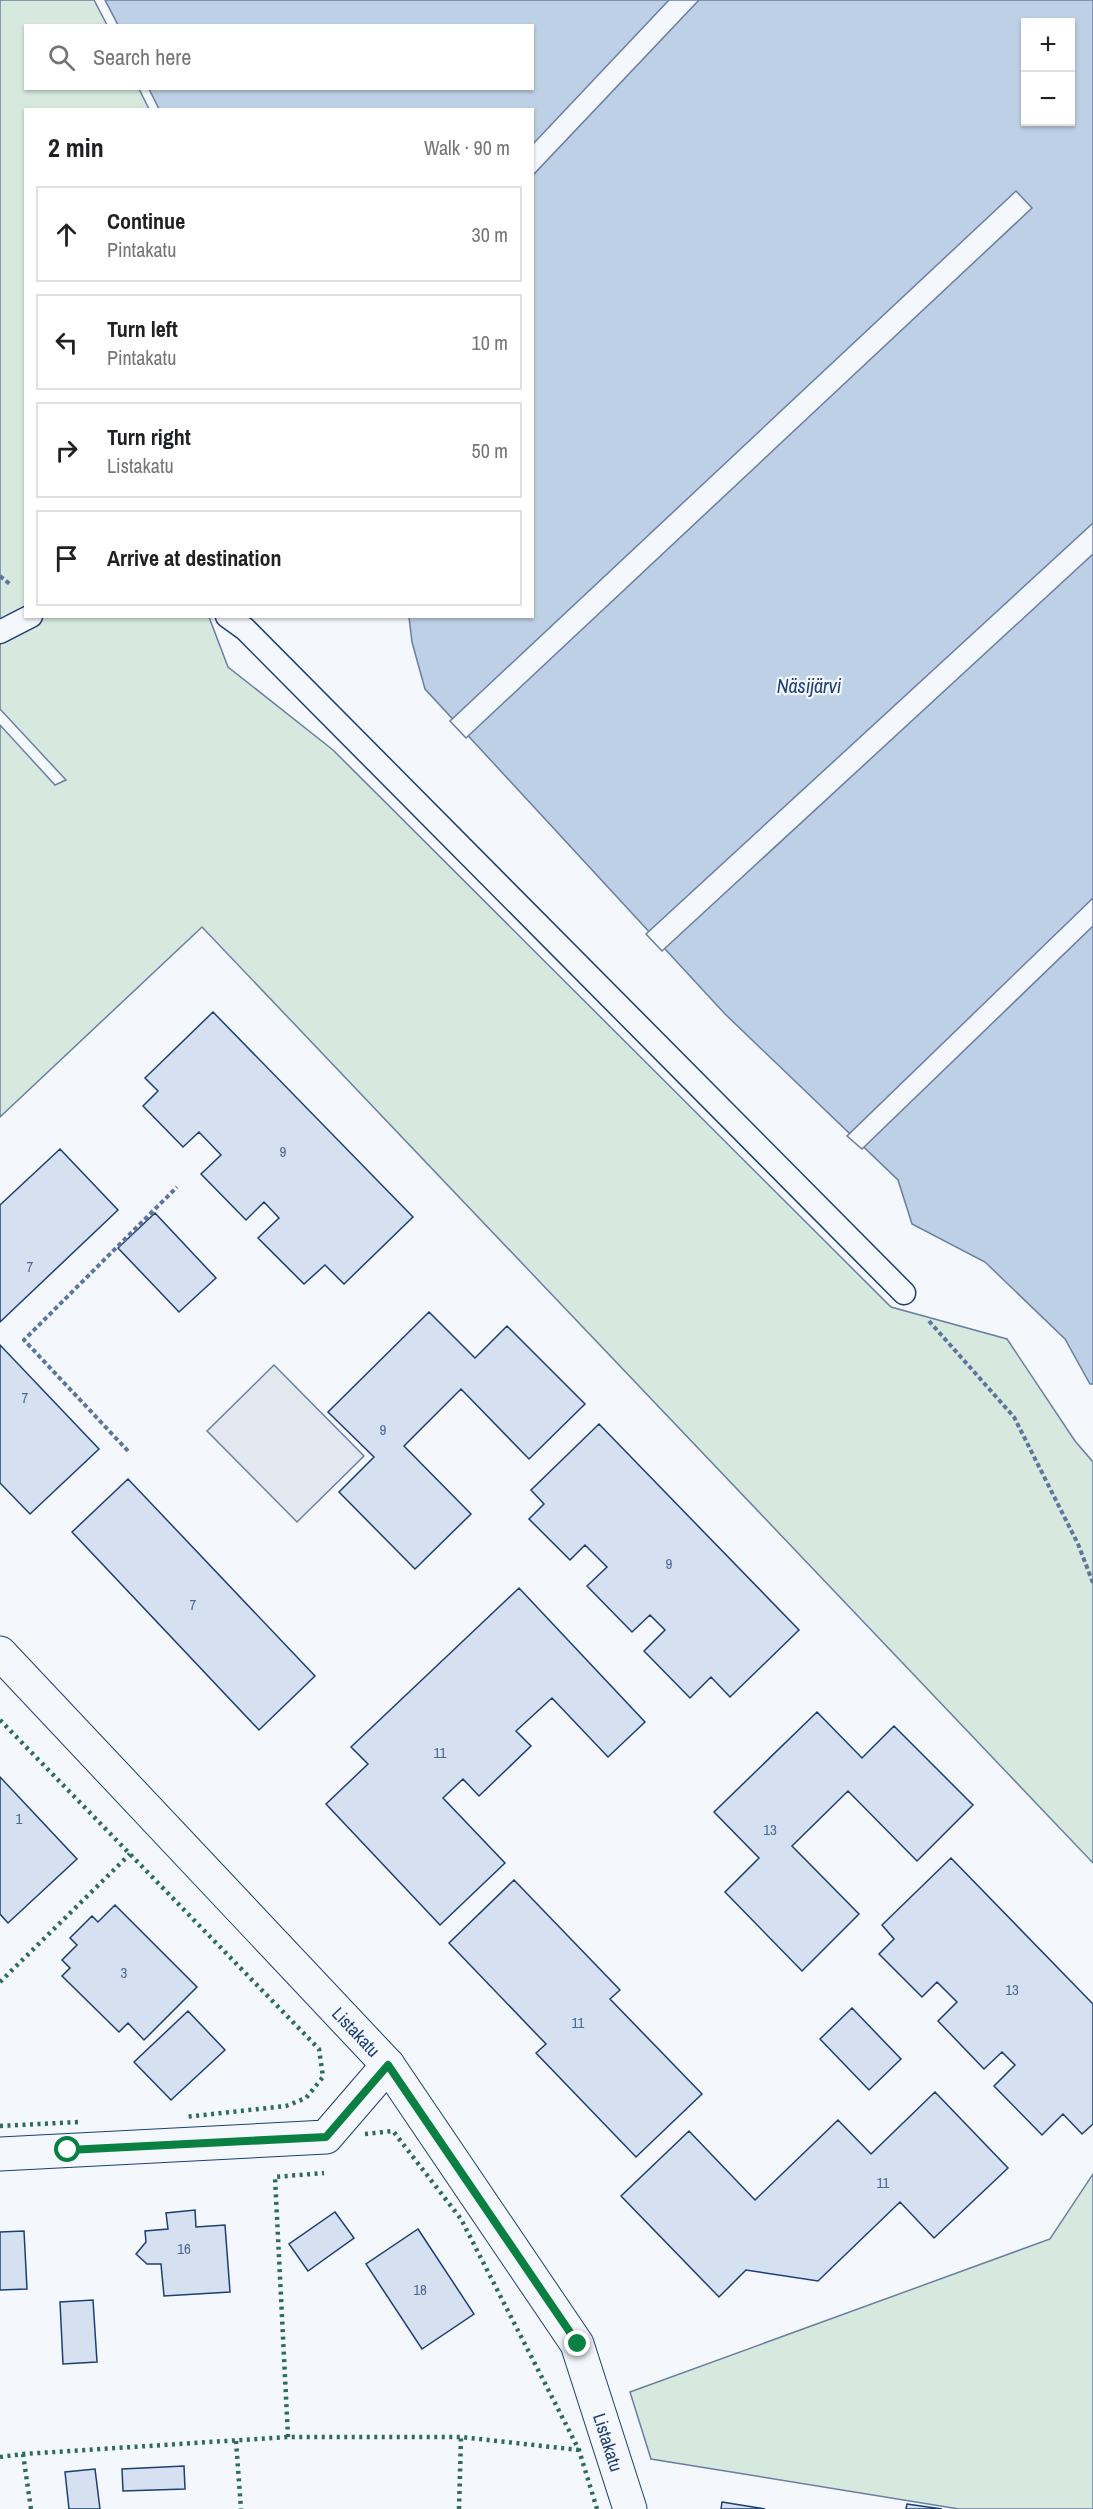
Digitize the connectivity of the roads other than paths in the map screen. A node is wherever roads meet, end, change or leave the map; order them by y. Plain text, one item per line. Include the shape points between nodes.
1 (27, 618) edge
2 (229, 618) edge
3 (0, 632) edge
4 (904, 1293) road end
5 (0, 1653) edge
6 (388, 2065) junction
7 (0, 2154) edge
8 (630, 2509) edge

1 - 3 lane
2 - 4 lane via 254,638
5 - 6 street, Listakatu
6 - 7 street via 326,2137
6 - 8 street, Listakatu via 578,2344

